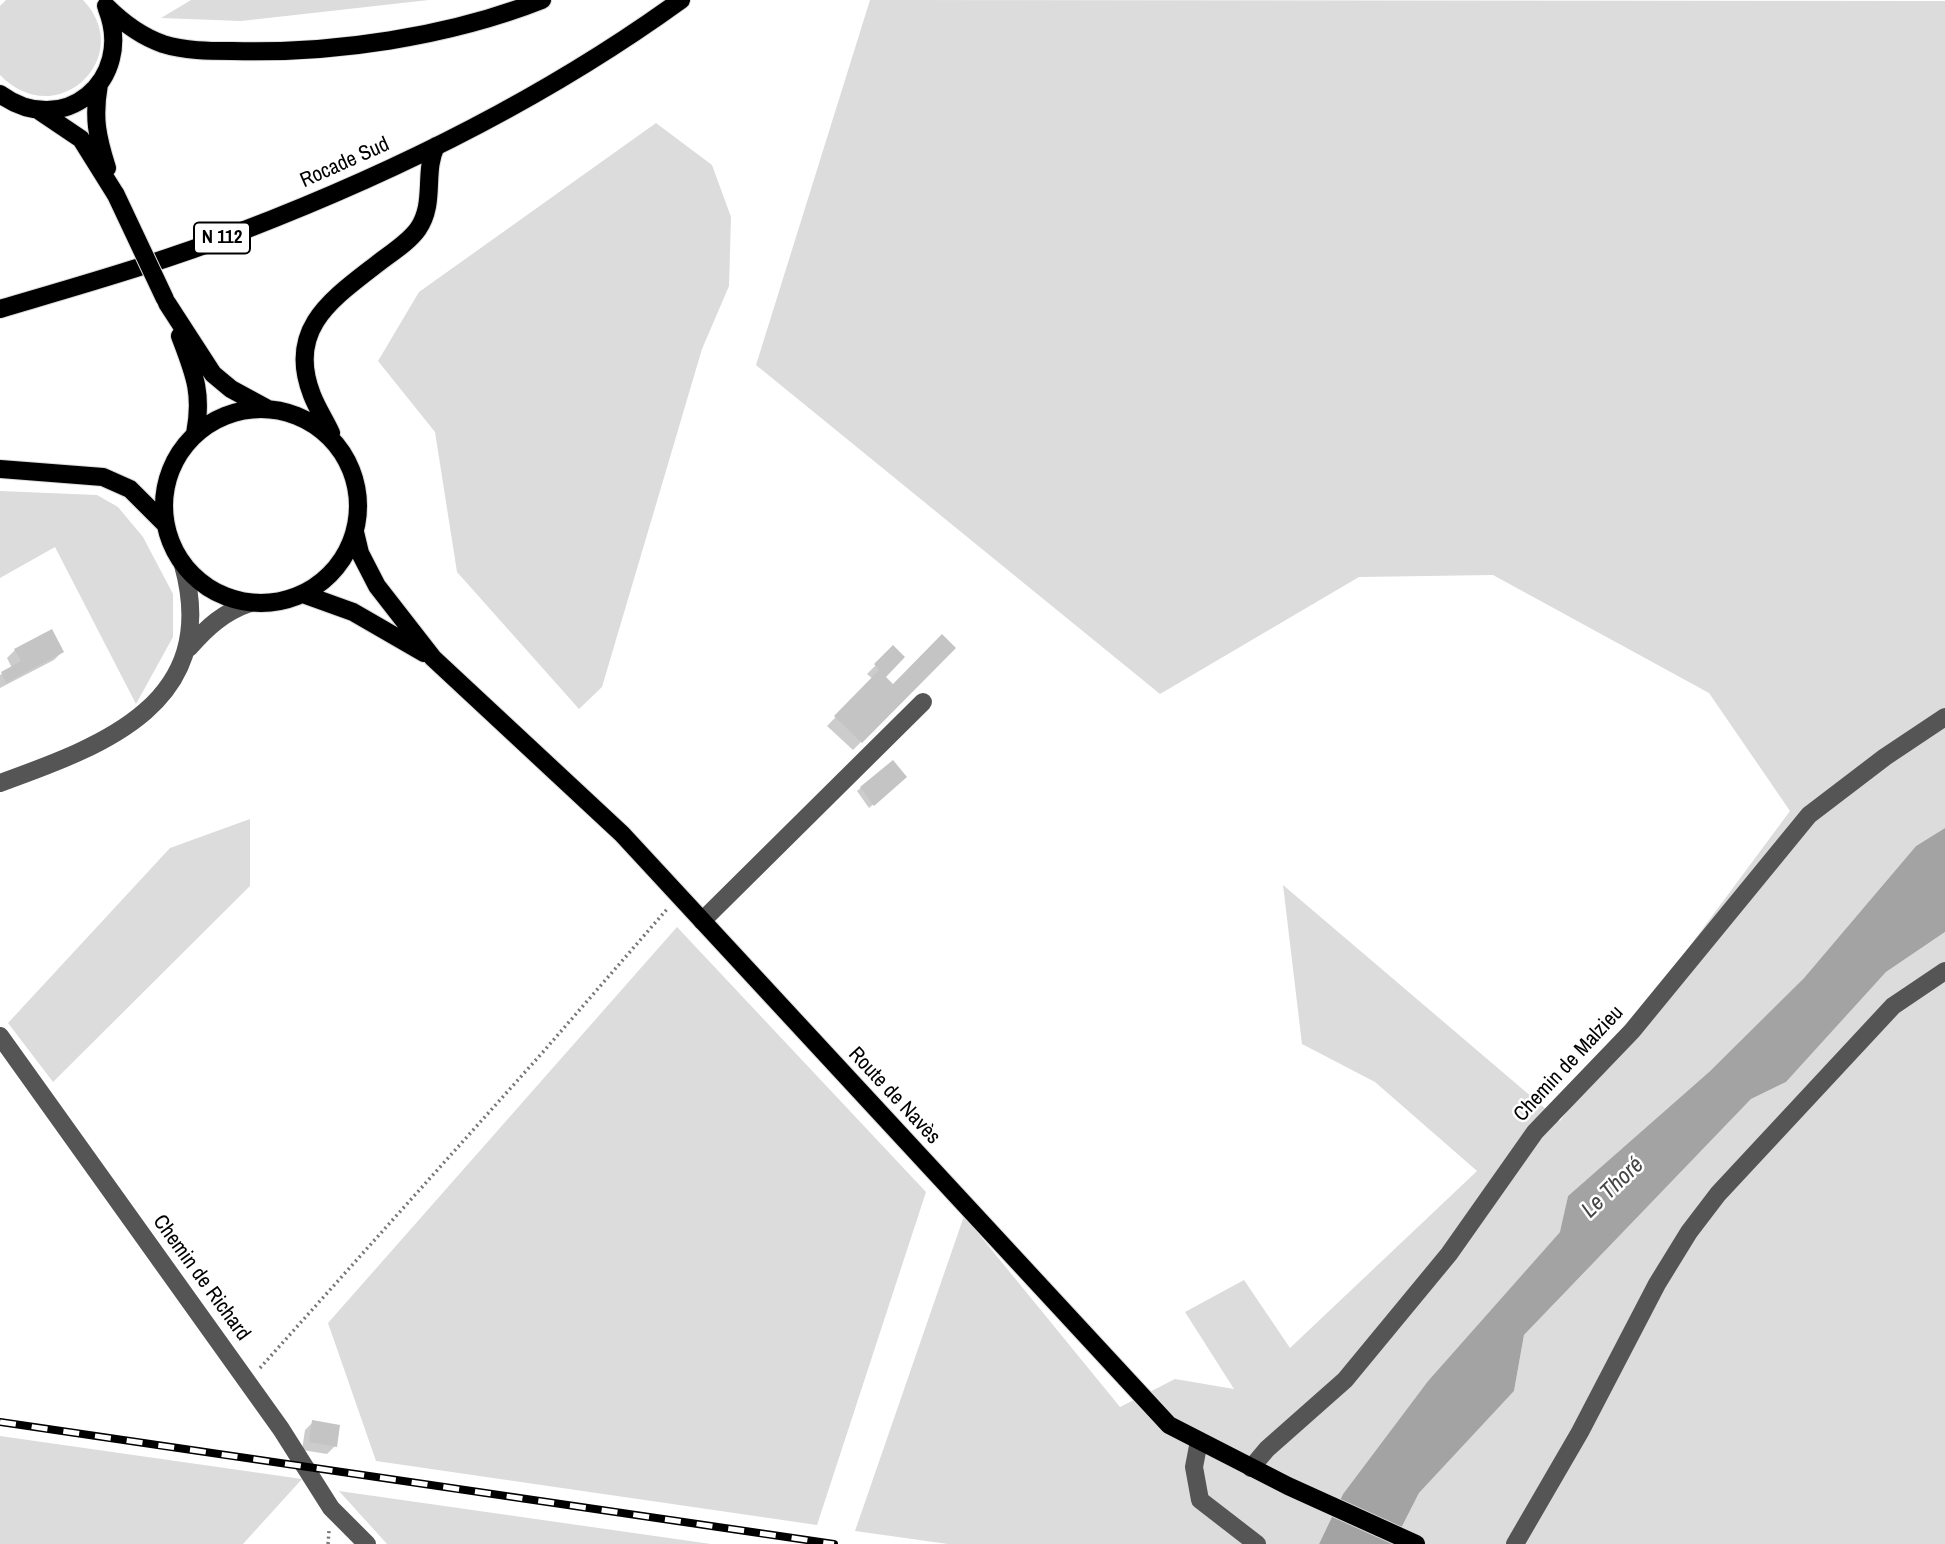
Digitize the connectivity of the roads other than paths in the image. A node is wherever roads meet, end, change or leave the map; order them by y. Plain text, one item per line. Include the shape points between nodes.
1 (542, 0) edge
2 (681, 0) edge
3 (104, 3) edge
4 (99, 85) junction
5 (0, 94) edge
6 (38, 110) junction
7 (436, 146) junction
8 (115, 193) junction
9 (166, 301) junction
10 (0, 309) edge
11 (266, 408) junction
12 (195, 434) junction
13 (336, 443) junction
14 (0, 468) edge
15 (166, 525) junction
16 (355, 532) junction
17 (183, 565) junction
18 (303, 594) junction
19 (250, 603) junction
20 (186, 650) junction
21 (433, 658) junction
22 (923, 702) dead end
23 (1945, 716) edge
24 (0, 783) edge
25 (702, 921) junction
26 (1945, 971) edge
27 (0, 1036) edge
28 (1199, 1441) junction
29 (1251, 1468) junction
30 (367, 1544) edge
31 (1258, 1544) edge
32 (1416, 1544) edge
33 (1515, 1544) edge

1 - 3 main road via 436,31 372,43 245,52 163,44 135,32
2 - 7 main road, Rocade Sud / N 112 via 566,76
3 - 4 main road, Route de Navès via 114,25 115,46
4 - 6 main road, Route de Navès via 72,105
4 - 8 main road, Route de Navès via 96,133
5 - 6 main road, Route de Navès via 19,106
6 - 8 main road, Route de Navès via 81,139
7 - 10 main road, Rocade Sud / N 112 via 239,233
7 - 13 main road via 428,206 417,230 326,306 309,332 306,378
8 - 9 main road, Route de Navès, bridge
9 - 11 main road, Route de Navès via 213,374
9 - 12 main road, Route de Navès via 198,384
11 - 12 main road, Route de Navès via 240,410
11 - 13 main road, Route de Navès via 292,413 316,425
12 - 15 main road, Route de Navès via 168,475
13 - 16 main road, Route de Navès via 356,485 359,509
14 - 15 main road via 103,477 130,489
15 - 17 main road, Route de Navès
16 - 18 main road, Route de Navès via 344,558 326,579
16 - 21 main road, Route de Navès via 377,586
17 - 19 main road, Route de Navès via 202,583
17 - 20 street via 192,609
18 - 19 main road, Route de Navès via 277,602
18 - 21 main road, Route de Navès via 353,612
19 - 20 street via 230,610
20 - 24 street via 171,681 134,723 100,743
21 - 25 main road, Route de Navès via 622,834
22 - 25 street
23 - 29 street, Chemin de Malzieu via 1809,815 1632,1031 1535,1132 1449,1254 1345,1380
25 - 28 main road, Route de Navès via 1126,1381 1169,1425
26 - 33 street via 1893,1006 1689,1232
27 - 30 street, Chemin de Richard via 281,1429 331,1508
28 - 29 main road, Route de Navès
28 - 31 street via 1194,1468 1200,1500
29 - 32 main road, Route de Navès

